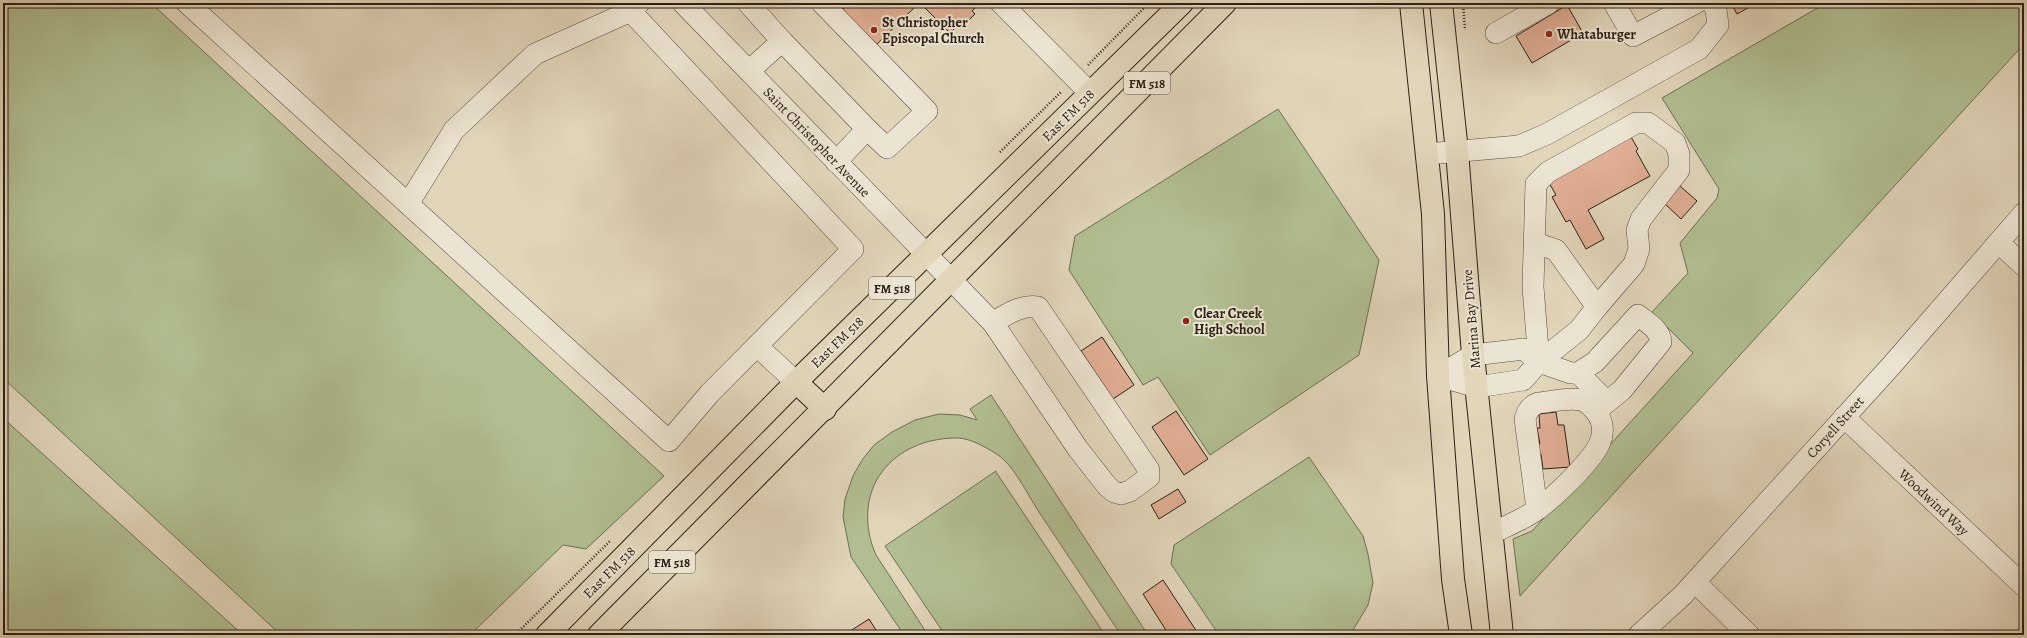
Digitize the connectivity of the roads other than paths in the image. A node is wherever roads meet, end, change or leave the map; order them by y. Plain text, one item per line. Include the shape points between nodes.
1 (187, 3) edge
2 (683, 3) edge
3 (748, 3) edge
4 (822, 3) edge
5 (1001, 3) edge
6 (1225, 3) edge
7 (1411, 3) edge
8 (1441, 3) edge
9 (1549, 3) edge
10 (1614, 3) edge
11 (1696, 3) edge
12 (1712, 3) edge
13 (1177, 5) edge
14 (631, 6) edge
15 (1496, 33) dead end
16 (782, 40) junction
17 (749, 71) junction
18 (1090, 93) junction
19 (867, 129) junction
20 (1457, 151) junction
21 (1427, 154) junction
22 (836, 162) junction
23 (408, 204) junction
24 (2024, 214) edge
25 (1535, 243) junction
26 (1999, 243) junction
27 (926, 255) junction
28 (2024, 266) edge
29 (952, 281) junction
30 (1597, 307) junction
31 (994, 322) junction
32 (757, 346) junction
33 (1473, 356) junction
34 (1538, 362) junction
35 (1578, 373) junction
36 (1438, 376) junction
37 (796, 382) junction
38 (1477, 387) junction
39 (1601, 406) junction
40 (825, 409) junction
41 (1844, 417) junction
42 (1537, 509) junction
43 (1492, 533) junction
44 (1695, 582) junction
45 (2024, 586) edge
46 (547, 635) edge
47 (599, 635) edge
48 (1461, 635) edge
49 (1502, 635) edge
50 (1639, 635) edge
51 (1749, 635) edge

1 - 23 street
2 - 17 street, Saint Christopher Avenue
3 - 16 street
4 - 19 street via 927,111 887,148
5 - 18 street
6 - 29 main road, FM 518
7 - 21 main road
8 - 20 main road, Marina Bay Drive
9 - 15 street
10 - 11 street via 1633,36
12 - 20 street via 1716,9 1718,26 1699,49 1547,134 1519,146
13 - 18 main road, East FM 518 / FM 518
14 - 23 street via 535,54 454,130
14 - 32 street via 853,249
16 - 17 street
16 - 19 street
17 - 22 street, Saint Christopher Avenue
18 - 27 main road, East FM 518 / FM 518
19 - 22 street
20 - 21 street
20 - 33 main road, Marina Bay Drive
21 - 36 main road via 1433,214
22 - 27 street, Saint Christopher Avenue
23 - 32 street via 669,441 710,393
24 - 26 street, Coryell Street
25 - 30 street via 1556,250
25 - 30 street via 1536,184 1548,172 1636,123 1648,123 1675,143 1679,154 1679,170 1641,219 1637,230 1639,249 1634,264
25 - 34 street via 1533,287
26 - 28 street
26 - 41 street, Coryell Street
27 - 29 street, Saint Christopher Avenue
27 - 37 main road, East FM 518 / FM 518
29 - 31 street, Saint Christopher Avenue
29 - 40 main road, FM 518
30 - 34 street via 1579,330
31 - 31 street, Saint Christopher Avenue via 1029,305 1038,307 1149,470 1149,478 1121,494 1107,486 1078,449
32 - 37 street
33 - 34 street via 1524,348
33 - 36 street
33 - 38 main road, Marina Bay Drive
34 - 35 street
34 - 38 street via 1522,380
35 - 39 street
35 - 39 street via 1595,362 1638,315 1657,330 1661,342 1622,390
36 - 38 street
36 - 48 main road via 1453,579
37 - 40 main road
37 - 46 main road, East FM 518 / FM 518
38 - 43 main road, Marina Bay Drive
39 - 42 street via 1600,443 1554,496
39 - 42 street via 1581,400 1570,400 1538,403 1526,413
40 - 47 main road, FM 518
41 - 44 street, Coryell Street
41 - 45 street, Woodwind Way
42 - 43 street
43 - 49 main road, Marina Bay Drive
44 - 50 street, Coryell Street
44 - 51 street

